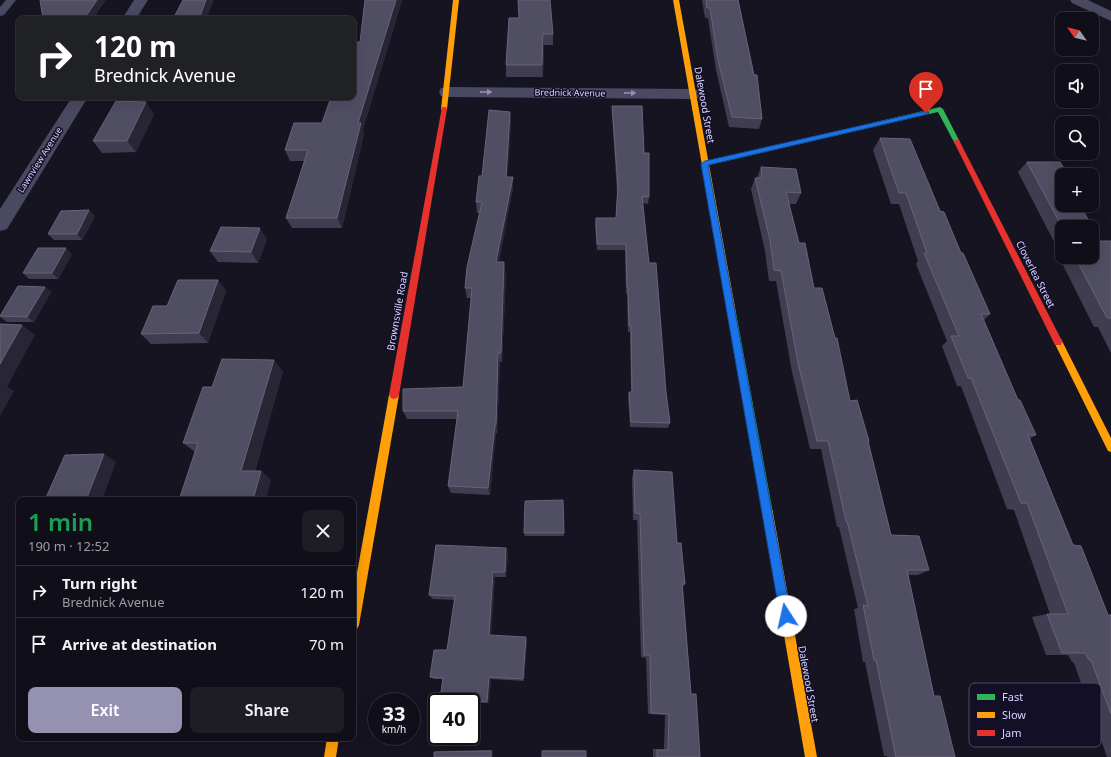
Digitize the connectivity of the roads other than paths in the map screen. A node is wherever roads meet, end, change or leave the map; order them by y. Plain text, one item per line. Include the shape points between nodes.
1 (11, 0) edge
2 (141, 0) edge
3 (456, 0) edge
4 (676, 0) edge
5 (1077, 0) edge
6 (0, 13) edge
7 (131, 16) edge
8 (1111, 17) edge
9 (447, 92) junction
10 (692, 94) junction
11 (78, 100) edge
12 (705, 164) junction
13 (0, 224) edge
14 (1111, 448) edge
15 (356, 608) edge
16 (333, 741) edge
17 (330, 757) edge
18 (811, 757) edge

1 - 6 lane
2 - 7 street
3 - 9 street, Brownsville Road
4 - 10 street, Dalewood Street
5 - 8 street
9 -> 10 street, Brednick Avenue
9 - 15 street, Brownsville Road
10 - 12 street, Dalewood Street
11 - 13 street, Lawnview Avenue
12 - 14 street, Cloverlea Street via 940,109
12 - 18 street, Dalewood Street
16 - 17 street

